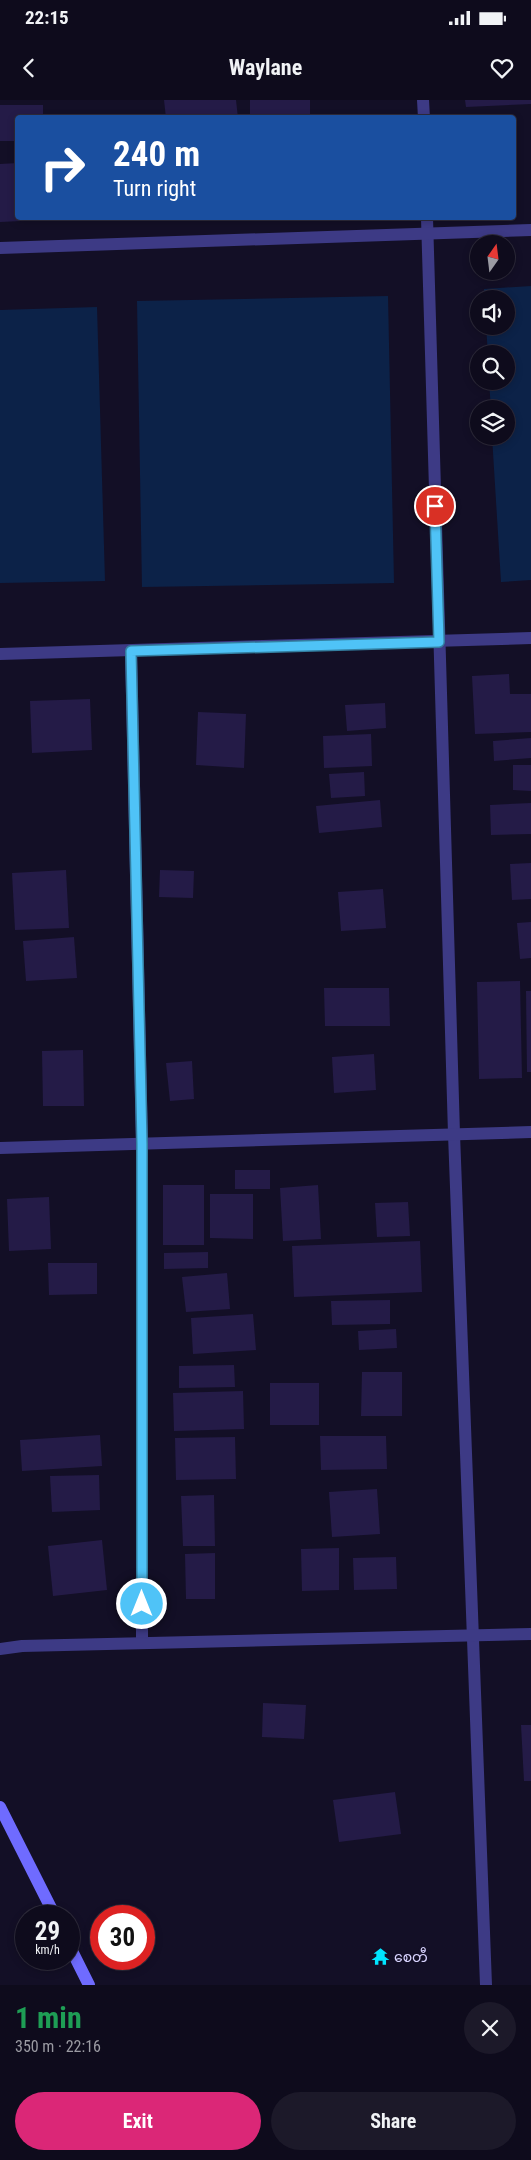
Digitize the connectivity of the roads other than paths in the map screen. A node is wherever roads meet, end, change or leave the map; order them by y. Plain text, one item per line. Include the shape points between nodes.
1 (423, 100) edge
2 (424, 115) edge
3 (427, 220) edge
4 (531, 230) edge
5 (427, 234) junction
6 (0, 248) edge
7 (531, 638) edge
8 (439, 642) junction
9 (131, 651) junction
10 (0, 654) edge
11 (531, 1132) edge
12 (454, 1134) junction
13 (142, 1144) junction
14 (0, 1148) edge
15 (531, 1634) edge
16 (474, 1635) junction
17 (142, 1644) junction
18 (0, 1649) edge
19 (0, 1807) edge
20 (49, 1905) edge
21 (80, 1967) edge
22 (89, 1985) edge
23 (486, 1985) edge

1 - 2 street
3 - 5 street
4 - 5 street
5 - 6 street
5 - 8 street
7 - 8 street
8 - 9 street
8 - 12 street
9 - 10 street
9 - 13 street
11 - 12 street
12 - 13 street
12 - 16 street
13 - 14 street
13 - 17 street
15 - 16 street
16 - 17 street
16 - 23 street
17 - 18 street
19 - 20 street
21 - 22 street

